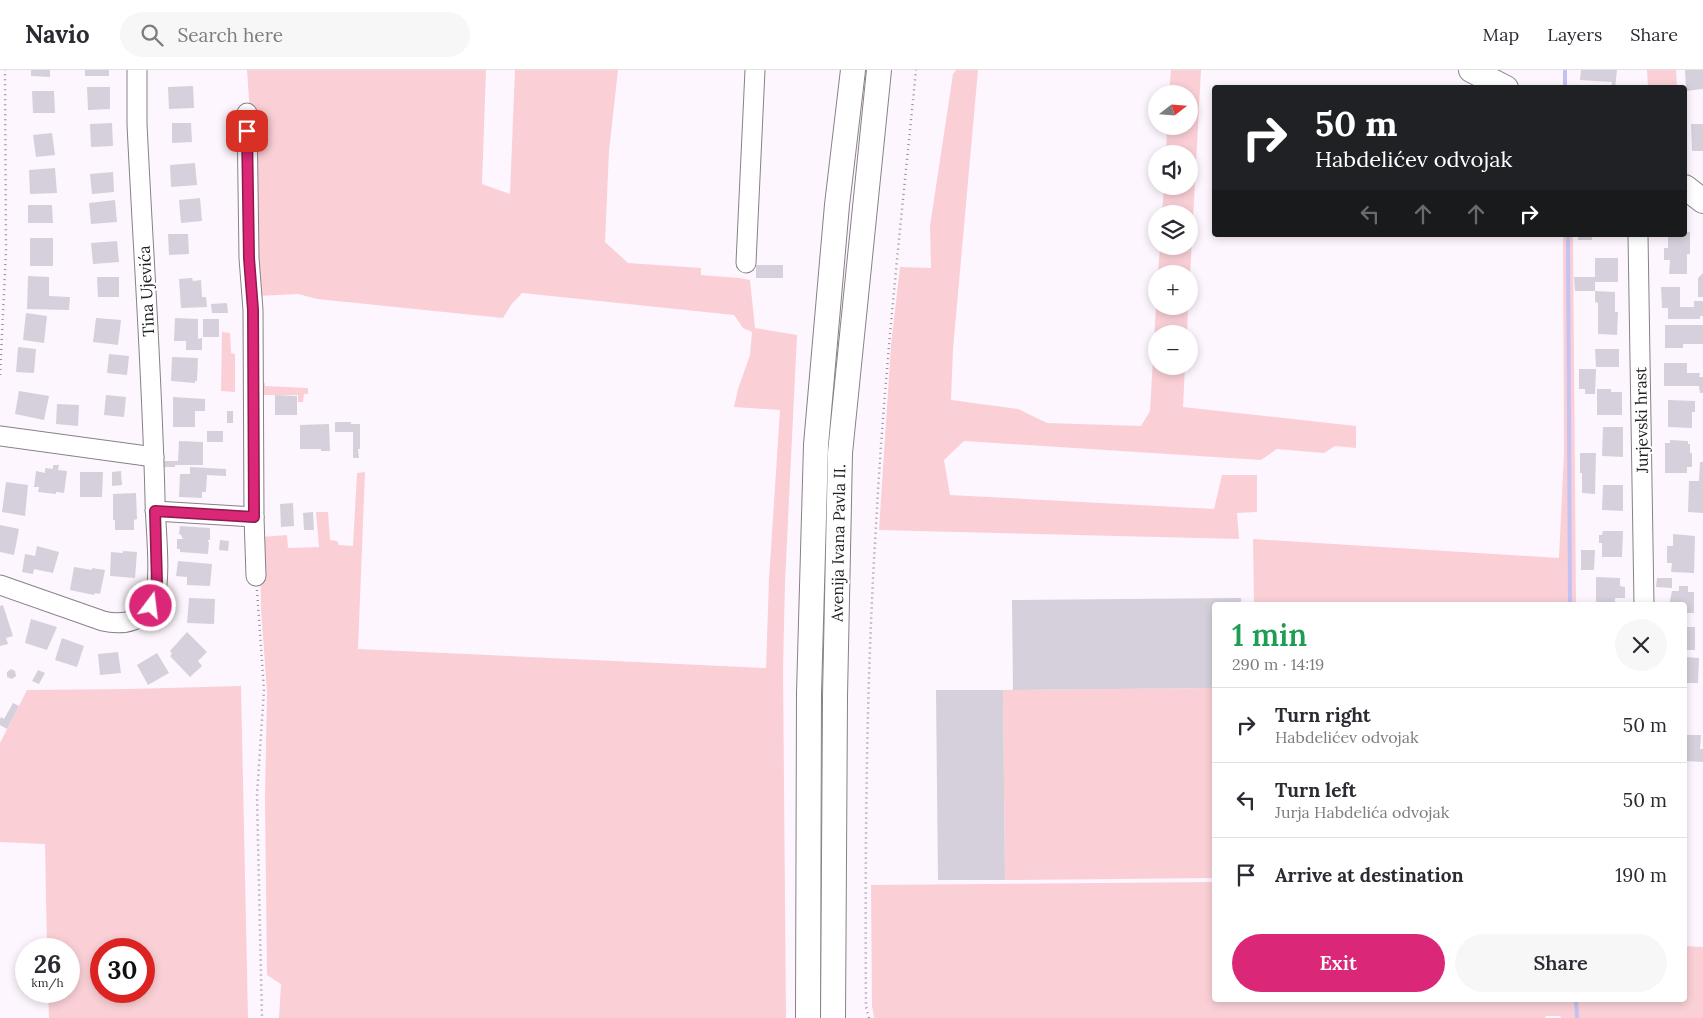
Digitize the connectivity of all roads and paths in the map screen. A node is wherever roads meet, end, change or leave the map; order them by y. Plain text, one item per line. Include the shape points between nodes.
1 (4, 70) edge
2 (137, 70) edge
3 (755, 70) edge
4 (853, 70) edge
5 (879, 70) edge
6 (916, 70) edge
7 (1471, 70) edge
8 (1500, 85) edge
9 (247, 113) dead end
10 (1687, 189) edge
11 (1703, 201) edge
12 (1638, 237) edge
13 (746, 263) dead end
14 (0, 375) edge
15 (0, 436) edge
16 (154, 457) junction
17 (155, 511) junction
18 (254, 517) junction
19 (256, 576) joint
20 (0, 585) edge
21 (1644, 602) edge
22 (262, 1018) edge
23 (808, 1018) edge
24 (833, 1018) edge
25 (869, 1018) edge

1 - 14 path via 6,250
2 - 16 street, Tina Ujevića
3 - 13 street
4 - 23 main road, Avenija Ivana Pavla II. via 837,205 816,445 809,693
5 - 24 main road, Avenija Ivana Pavla II. via 840,453
6 - 25 path via 887,355 876,527 869,688 866,905 866,1007
7 - 8 main road
9 - 18 street via 253,310
10 - 11 main road
12 - 21 street, Jurjevski hrast
15 - 16 street
16 - 17 street, Tina Ujevića
17 - 18 street
17 - 20 street, Tina Ujevića via 156,593 146,612 133,621 119,624 103,621
18 - 19 street
19 - 22 path via 264,690 257,795

